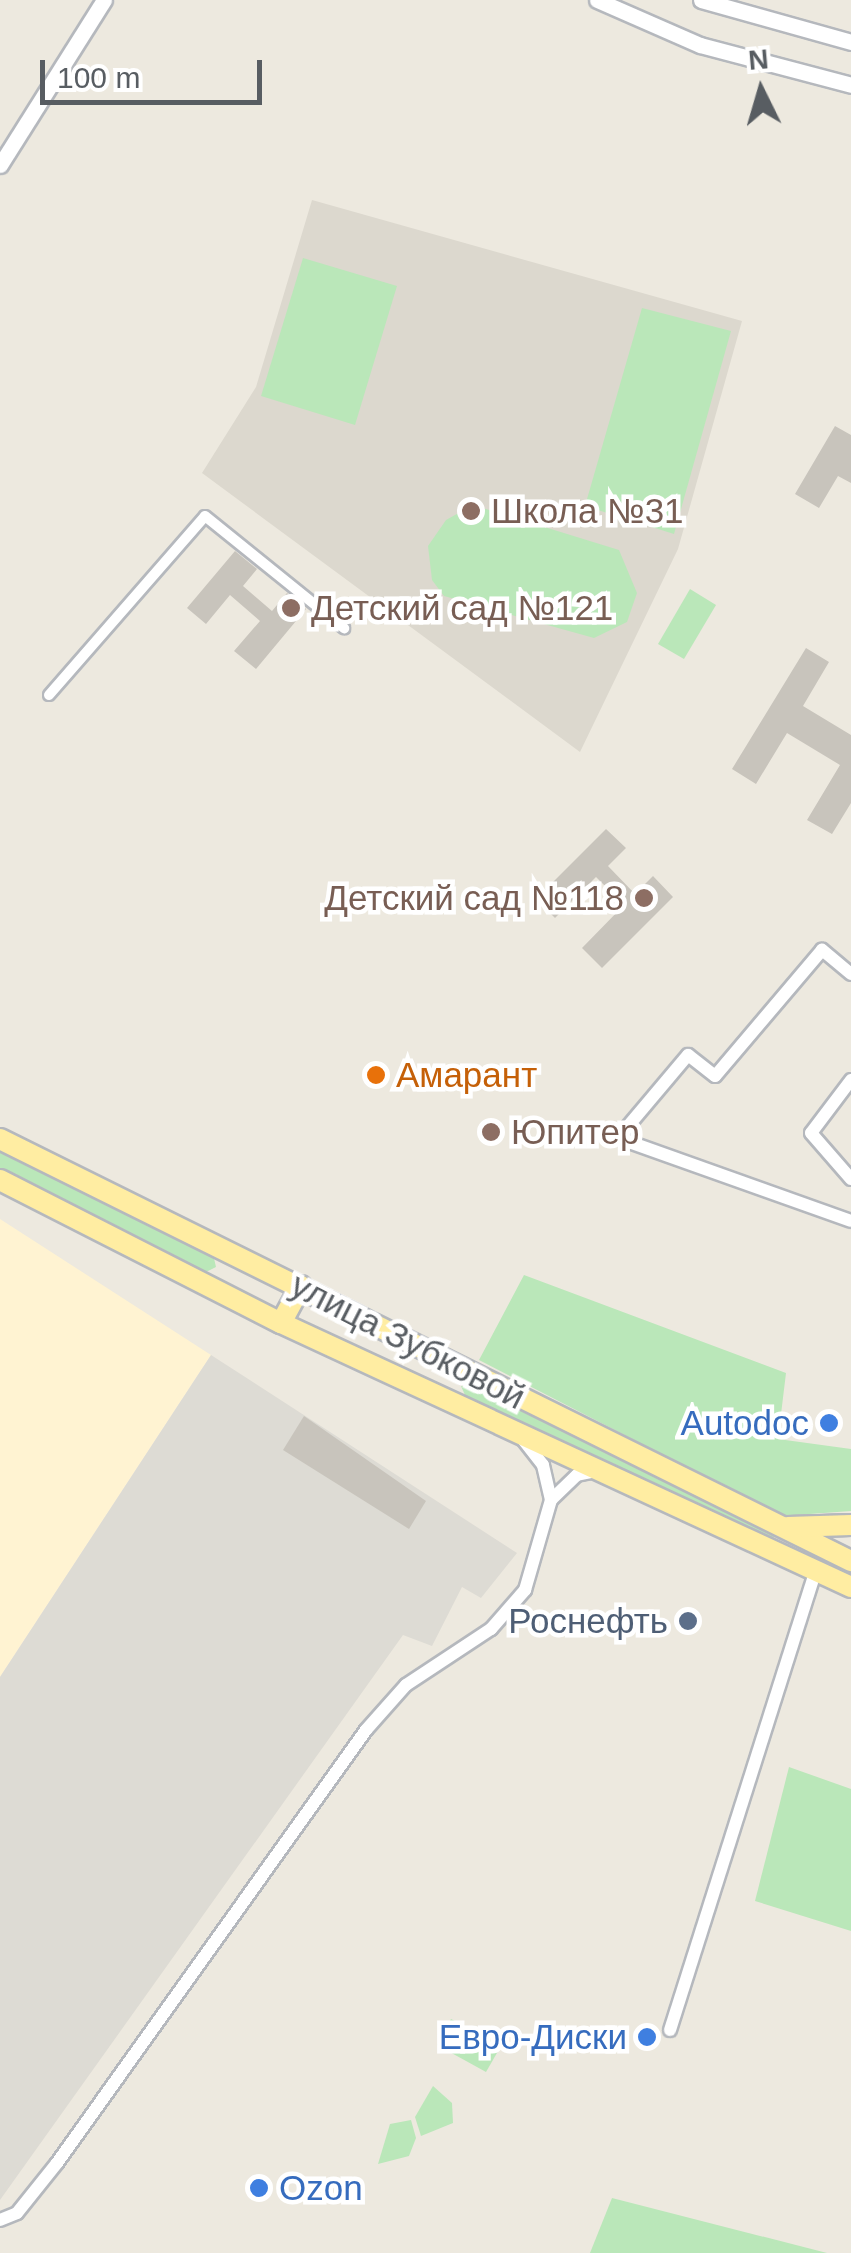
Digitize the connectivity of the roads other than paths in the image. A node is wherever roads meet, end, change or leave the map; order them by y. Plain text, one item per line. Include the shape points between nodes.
1 (104, 0) edge
2 (598, 0) edge
3 (702, 0) edge
4 (851, 42) edge
5 (851, 85) edge
6 (0, 165) edge
7 (344, 628) dead end
8 (49, 696) dead end
9 (851, 974) edge
10 (851, 1080) edge
11 (0, 1139) edge
12 (851, 1178) edge
13 (0, 1180) edge
14 (851, 1220) edge
15 (219, 1249) junction
16 (258, 1266) junction
17 (204, 1284) junction
18 (301, 1286) junction
19 (240, 1302) junction
20 (281, 1323) junction
21 (469, 1373) junction
22 (449, 1401) junction
23 (521, 1436) junction
24 (596, 1471) junction
25 (551, 1500) junction
26 (778, 1526) junction
27 (847, 1526) edge
28 (816, 1544) junction
29 (851, 1560) edge
30 (810, 1567) junction
31 (851, 1587) edge
32 (670, 2030) dead end
33 (0, 2220) edge

1 - 6 street
2 - 5 street via 700,45
3 - 4 street
7 - 8 street via 205,516
9 - 14 street via 822,950 715,1076 688,1055 618,1138
10 - 12 street via 811,1132
11 - 15 main road, улица Зубковой
13 - 17 main road, улица Зубковой
15 - 16 main road, улица Зубковой
15 - 17 main road via 220,1279
16 - 18 main road, улица Зубковой
16 - 19 main road via 238,1269 232,1285
17 - 19 main road, улица Зубковой
18 - 20 main road
18 - 21 main road, улица Зубковой
19 - 20 main road, улица Зубковой
20 - 22 main road, улица Зубковой
21 - 22 main road via 448,1370 441,1382
21 - 26 main road, улица Зубковой
22 - 23 main road, улица Зубковой
23 - 24 main road, улица Зубковой
23 - 25 street via 543,1465
24 - 25 street via 577,1475
24 - 30 main road, улица Зубковой
25 - 33 street via 534,1566 512,1609 406,1685 366,1730 58,2164 17,2213
26 - 27 main road
26 - 28 main road, улица Зубковой
27 - 28 main road
28 - 29 main road, улица Зубковой
28 - 30 main road
30 - 31 main road, улица Зубковой
30 - 32 street

